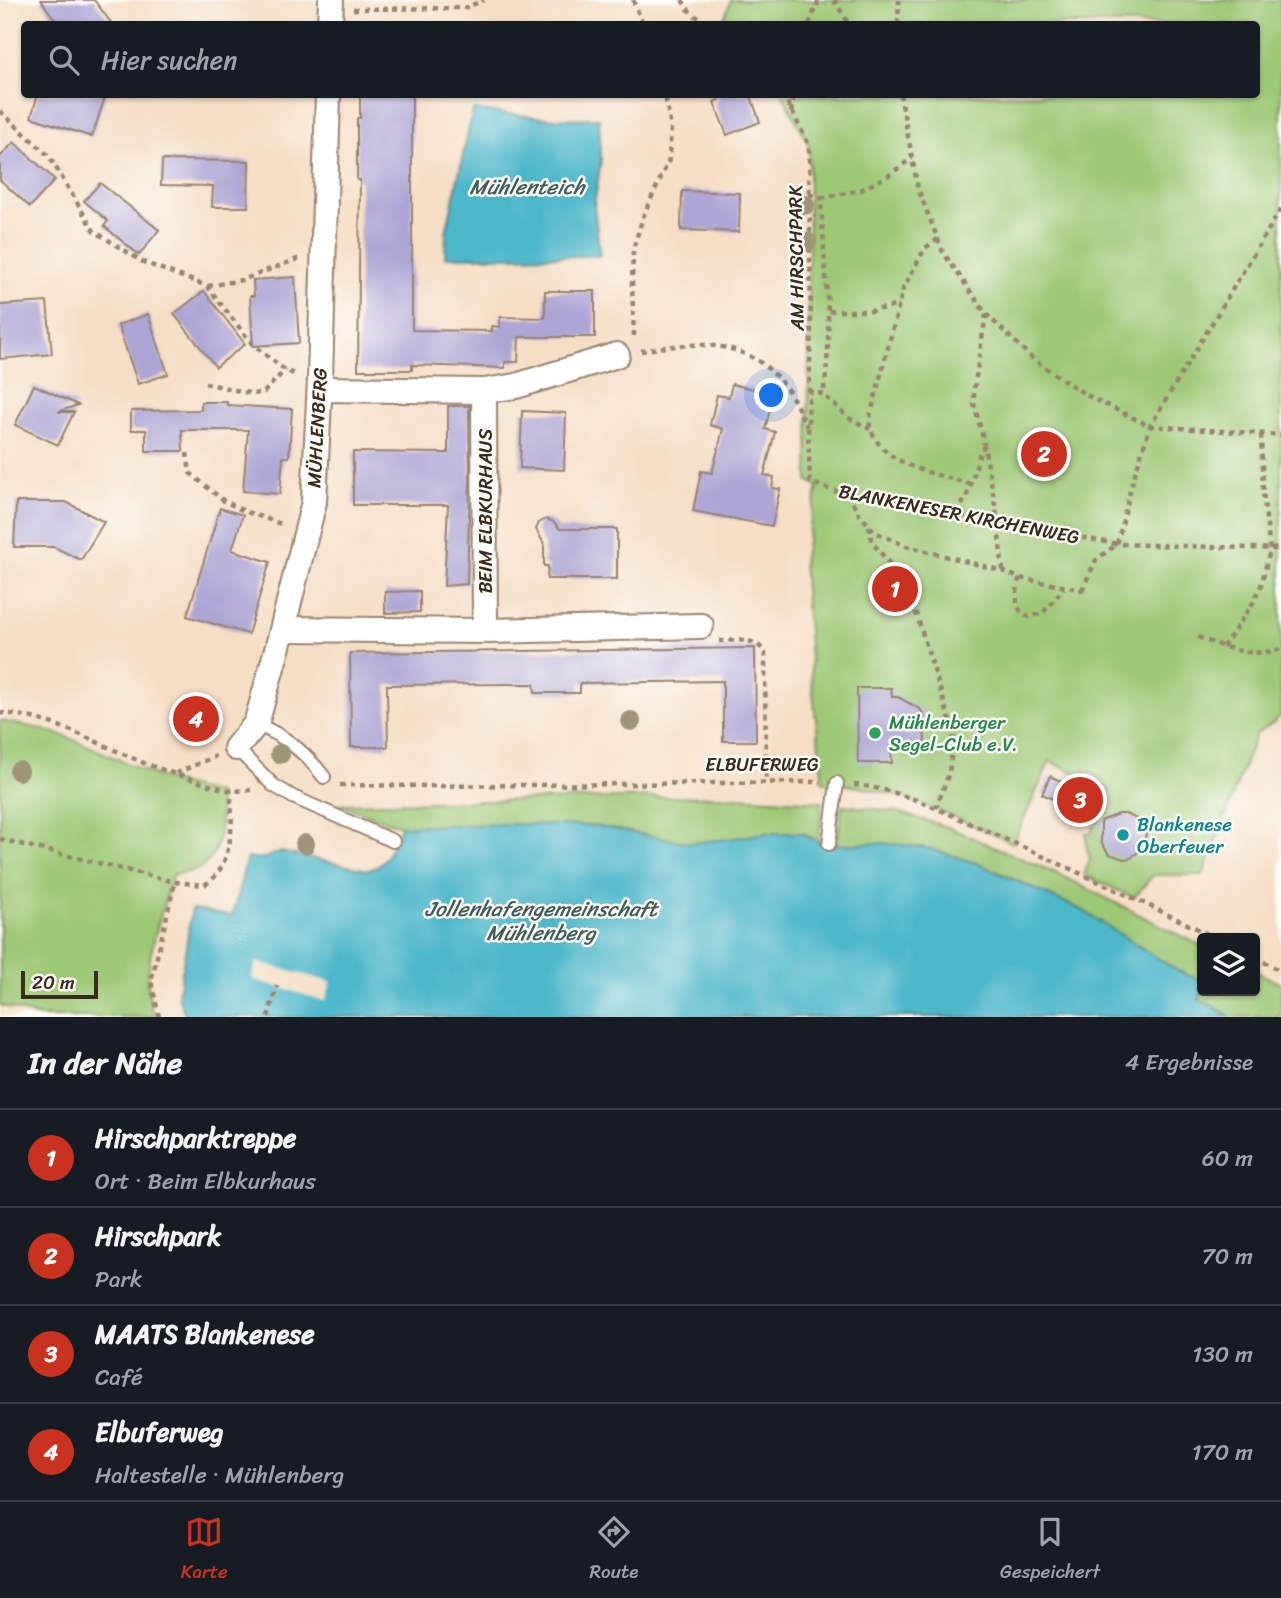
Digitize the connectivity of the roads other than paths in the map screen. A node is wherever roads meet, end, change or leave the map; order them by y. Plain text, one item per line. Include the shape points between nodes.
1 (328, 98) edge
2 (617, 355) dead end
3 (320, 384) junction
4 (484, 391) junction
5 (283, 629) junction
6 (485, 631) junction
7 (706, 634) road end
8 (256, 724) junction
9 (236, 748) joint
10 (324, 777) road end
11 (837, 783) road end
12 (393, 841) dead end
13 (829, 844) dead end

1 - 3 street, MÜHLENBERG
2 - 4 street via 516,386
3 - 4 street
3 - 5 street, MÜHLENBERG via 314,502
4 - 6 street, BEIM ELBKURHAUS
5 - 6 street
5 - 8 street, MÜHLENBERG
6 - 7 street
8 - 9 street, MÜHLENBERG
8 - 10 lane via 287,739
9 - 12 lane via 273,785
11 - 13 lane

